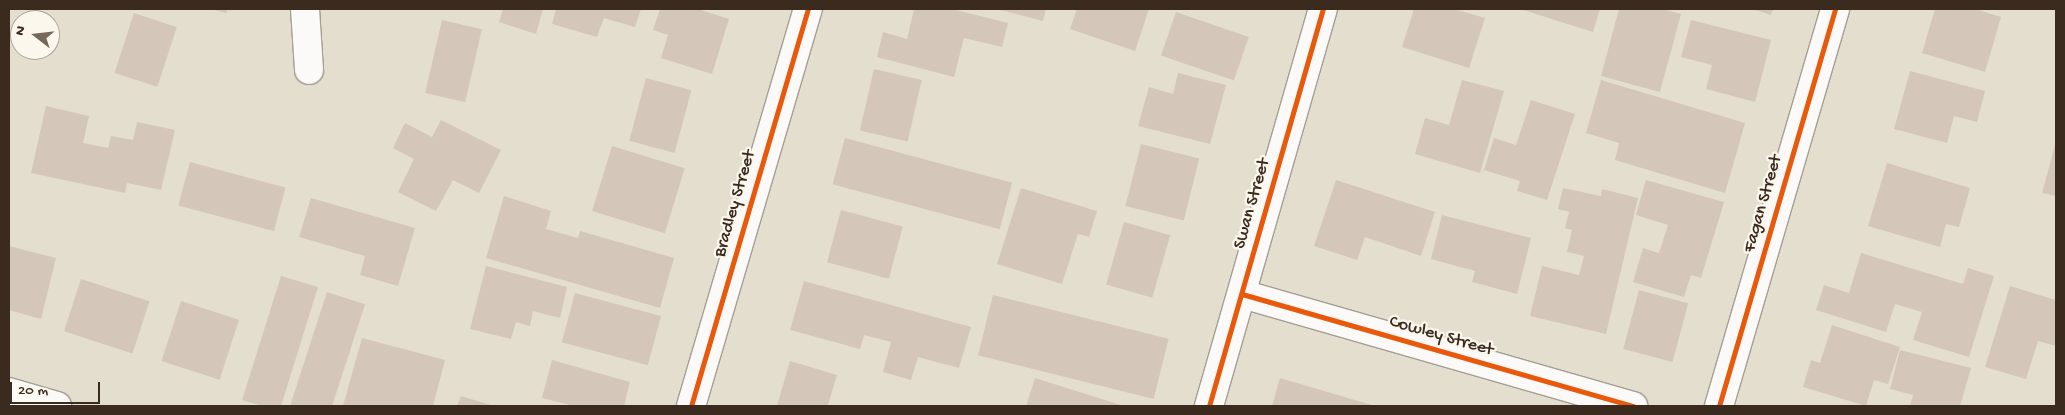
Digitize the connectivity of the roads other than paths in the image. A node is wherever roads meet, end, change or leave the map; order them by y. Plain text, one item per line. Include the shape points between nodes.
1 (305, 9) edge
2 (808, 9) edge
3 (1323, 9) edge
4 (1835, 9) edge
5 (309, 70) dead end
6 (1242, 294) junction
7 (9, 392) edge
8 (57, 406) edge
9 (691, 406) edge
10 (1208, 406) edge
11 (1633, 406) edge
12 (1719, 406) edge

1 - 5 street
2 - 9 street, Bradley Street
3 - 6 street, Swan Street
4 - 12 street, Fagan Street
6 - 10 street, Swan Street
6 - 11 street, Cowley Street
7 - 8 street

